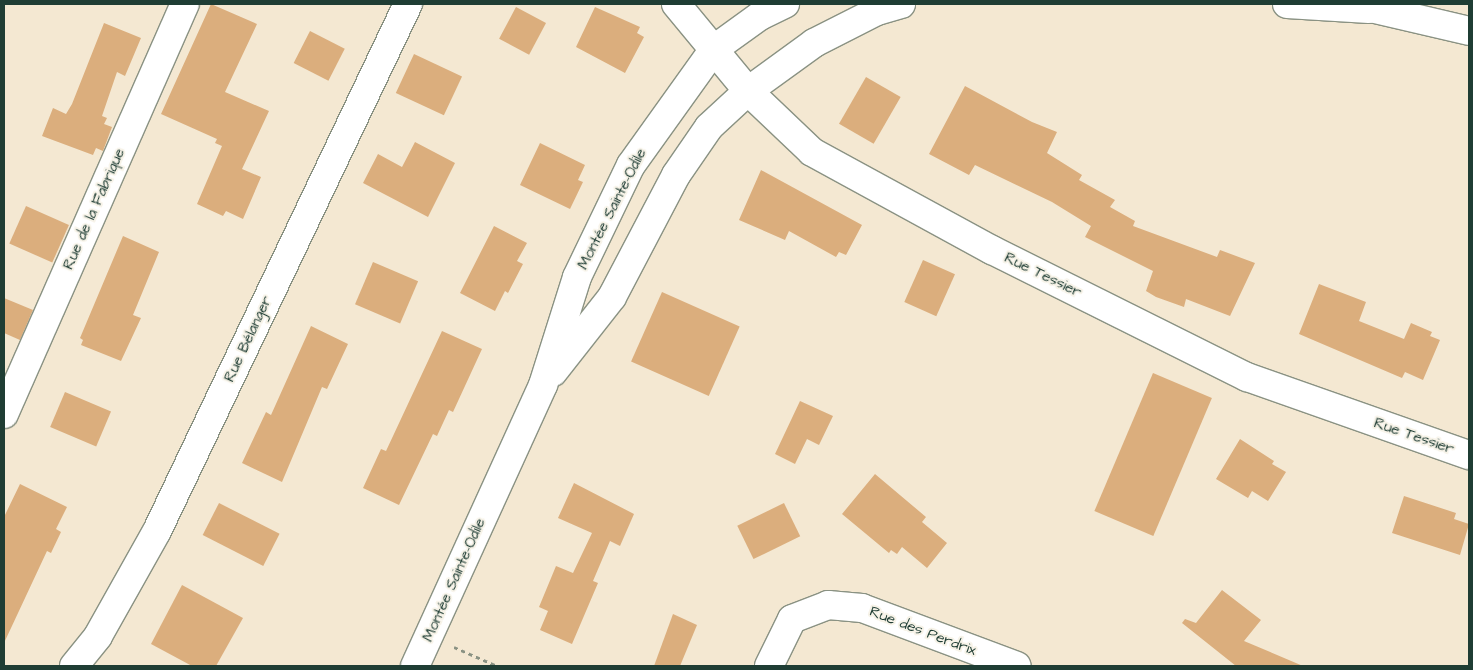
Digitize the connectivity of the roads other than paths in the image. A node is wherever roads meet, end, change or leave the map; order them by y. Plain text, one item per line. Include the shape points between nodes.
1 (185, 4) edge
2 (408, 4) edge
3 (676, 4) edge
4 (785, 4) edge
5 (901, 4) edge
6 (1287, 4) edge
7 (1361, 6) edge
8 (1469, 31) edge
9 (714, 49) junction
10 (748, 91) junction
11 (543, 385) junction
12 (4, 414) edge
13 (1469, 455) edge
14 (74, 666) edge
15 (415, 666) edge
16 (770, 666) edge
17 (1017, 666) edge

1 - 12 street, Rue de la Fabrique
2 - 14 street, Rue Bélanger via 157,530 98,636
3 - 9 street, Rue Tessier
4 - 9 street, Montée Sainte-Odile via 760,16
5 - 10 street, Montée Sainte-Odile via 877,11 814,43
6 - 7 street
7 - 8 street
9 - 10 street, Rue Tessier
9 - 11 street, Montée Sainte-Odile via 631,165 577,277
10 - 11 street, Montée Sainte-Odile via 709,127 676,176 612,297
10 - 13 street, Rue Tessier via 812,152 992,250 1247,376
11 - 15 street, Montée Sainte-Odile
16 - 17 street, Rue des Perdrix via 792,619 828,605 862,608

